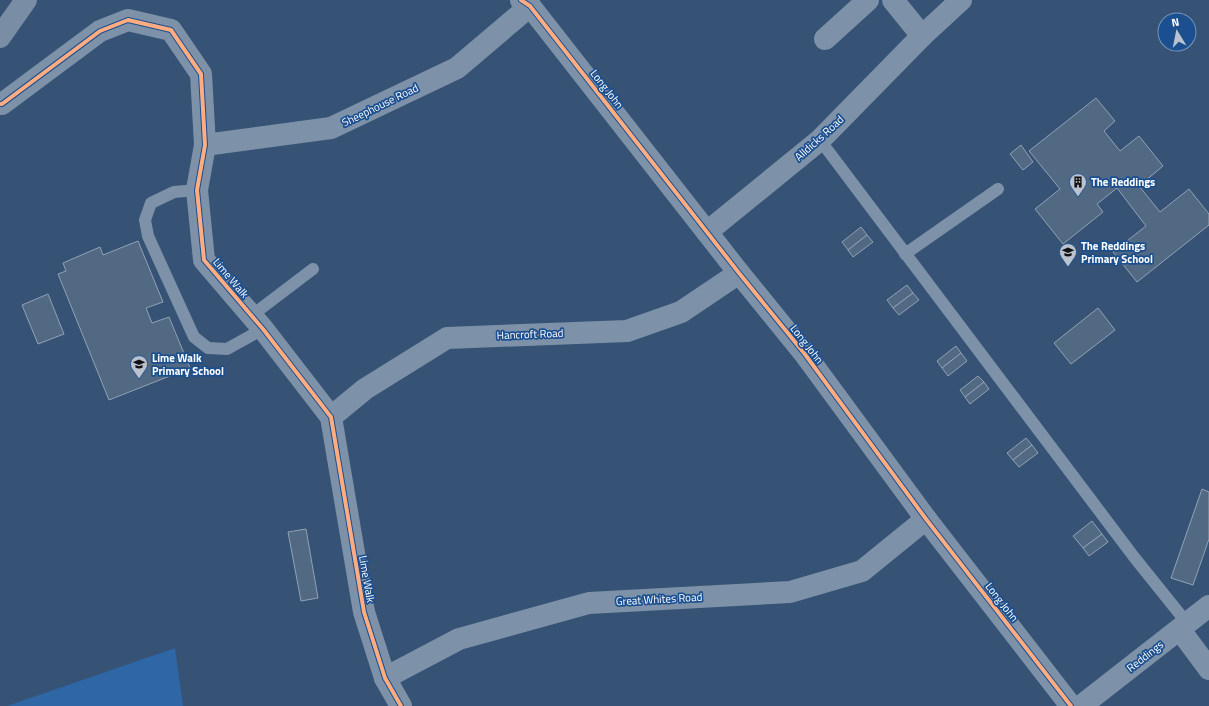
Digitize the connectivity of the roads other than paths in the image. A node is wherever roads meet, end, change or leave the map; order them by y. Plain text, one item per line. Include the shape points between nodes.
1 (26, 0) edge
2 (868, 0) edge
3 (893, 0) edge
4 (961, 0) edge
5 (525, 3) edge
6 (922, 36) junction
7 (0, 37) edge
8 (825, 39) dead end
9 (0, 104) edge
10 (820, 140) junction
11 (205, 145) junction
12 (197, 190) junction
13 (998, 190) dead end
14 (706, 232) junction
15 (905, 254) junction
16 (313, 269) dead end
17 (739, 273) junction
18 (257, 323) junction
19 (331, 417) junction
20 (926, 519) junction
21 (1209, 606) edge
22 (1184, 626) junction
23 (1209, 669) edge
24 (385, 678) junction
25 (401, 706) edge
26 (1071, 706) edge
27 (1081, 706) edge

1 - 7 street
2 - 8 street
3 - 6 street
4 - 6 street, Alldicks Road
5 - 11 street, Sheephouse Road via 457,68 331,128
5 - 14 street, Long John
6 - 10 street, Alldicks Road
9 - 11 street, Lime Walk via 100,31 128,20 171,30 201,74
10 - 14 street, Alldicks Road
10 - 15 lane
11 - 12 street, Lime Walk
12 - 18 street, Lime Walk via 204,260
12 - 18 lane via 174,192 151,203 145,220 148,236 194,337 208,348 227,349
13 - 15 lane
14 - 17 street, Long John
15 - 22 lane
16 - 18 lane
17 - 19 street, Hancroft Road via 681,312 627,330 446,338 365,389
17 - 20 street, Long John via 804,353
18 - 19 street, Lime Walk
19 - 24 street, Lime Walk via 364,612
20 - 24 street, Great Whites Road via 862,571 790,592 588,603 459,639
20 - 26 street, Long John
21 - 22 street, Reddings
22 - 23 street
22 - 27 street, Reddings
24 - 25 street, Lime Walk

